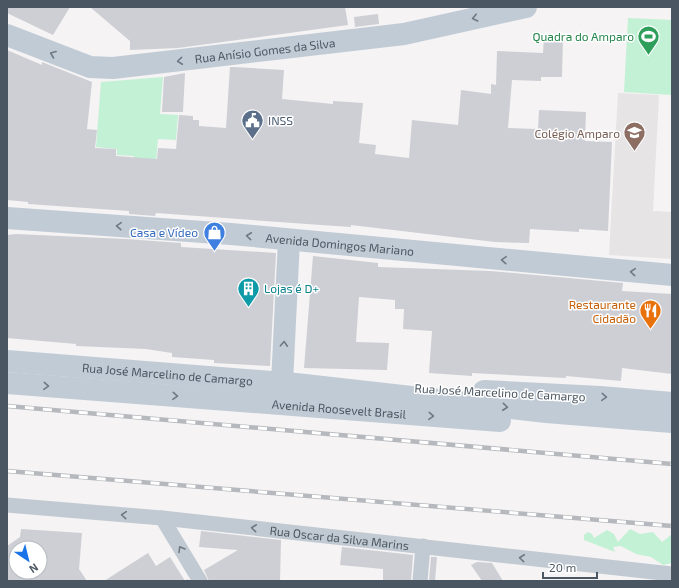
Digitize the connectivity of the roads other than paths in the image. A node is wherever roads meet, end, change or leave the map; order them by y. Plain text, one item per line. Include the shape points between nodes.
1 (526, 7) edge
2 (7, 35) edge
3 (7, 218) edge
4 (297, 241) junction
5 (672, 275) edge
6 (7, 361) edge
7 (7, 383) edge
8 (289, 384) junction
9 (327, 387) junction
10 (672, 403) edge
11 (672, 422) edge
12 (672, 434) edge
13 (7, 505) edge
14 (162, 518) junction
15 (423, 546) junction
16 (672, 574) edge
17 (200, 581) edge
18 (420, 581) edge

1 -> 2 street, Rua Anísio Gomes da Silva via 404,34 112,68 90,67
4 -> 3 street, Avenida Domingos Mariano
5 -> 4 street, Avenida Domingos Mariano
4 - 8 street
6 - 8 street, Rua José Marcelino de Camargo
7 -> 12 street, Avenida Roosevelt Brasil
8 - 9 street, Rua José Marcelino de Camargo
9 -> 10 street, Rua José Marcelino de Camargo via 367,385
9 -> 11 street, Rua José Marcelino de Camargo via 546,412
14 -> 13 street, Rua Oscar da Silva Marins
15 -> 14 street, Rua Oscar da Silva Marins
17 -> 14 street
16 -> 15 street, Rua Oscar da Silva Marins
15 - 18 street

